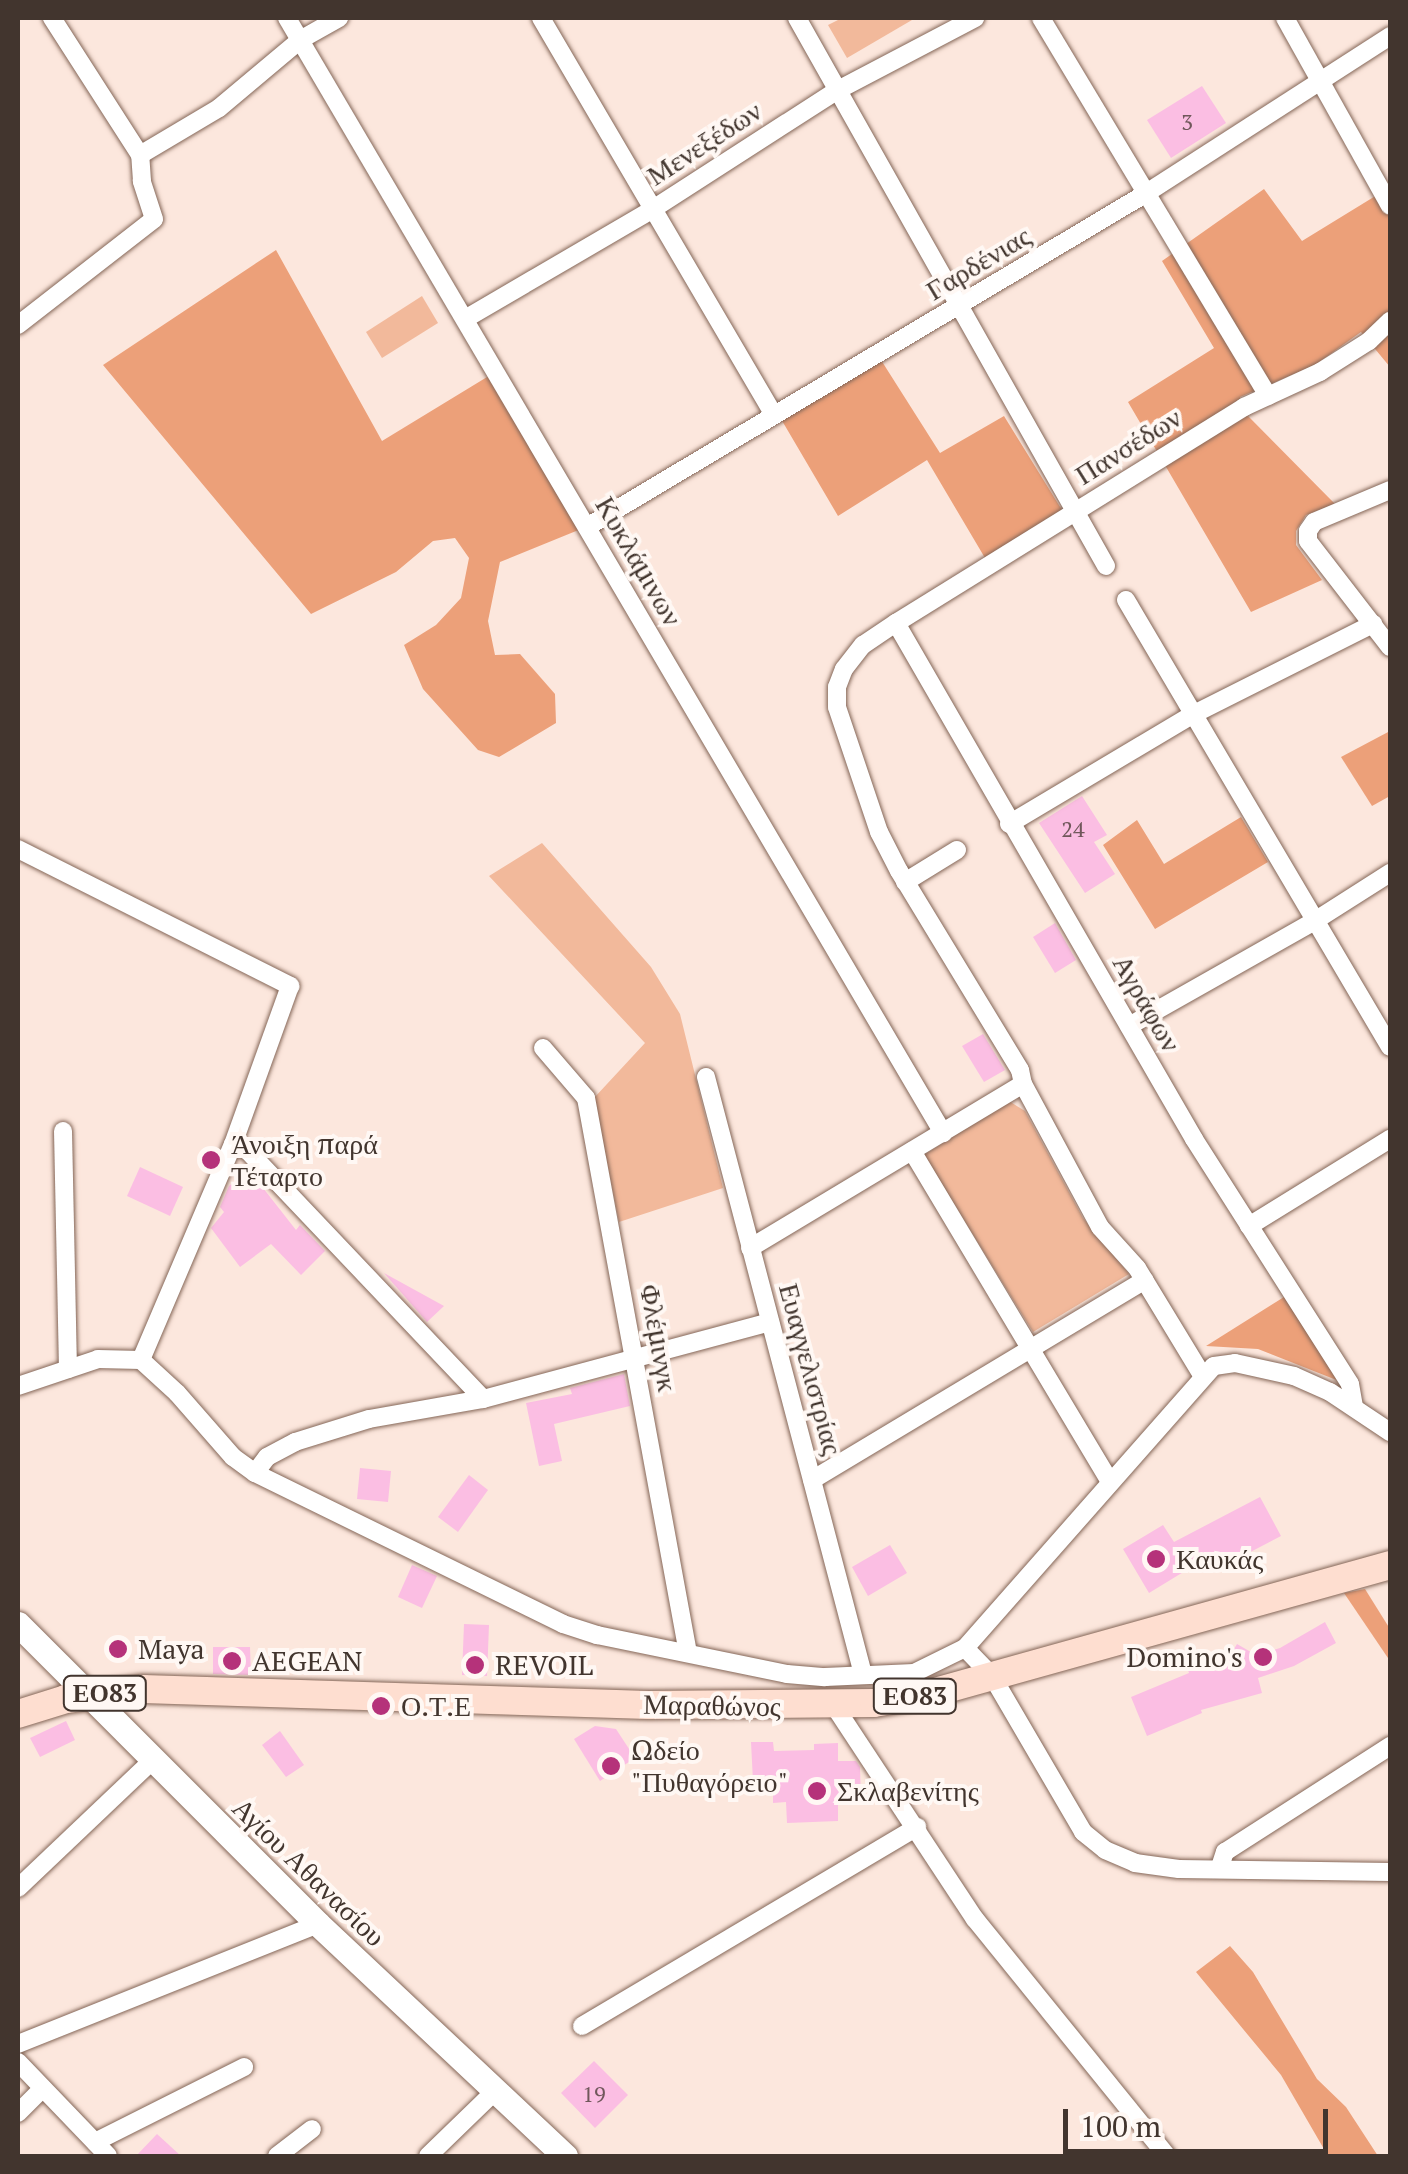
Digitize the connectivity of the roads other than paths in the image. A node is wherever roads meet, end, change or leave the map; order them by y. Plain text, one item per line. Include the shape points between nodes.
1 (52, 18) edge
2 (287, 18) edge
3 (339, 18) edge
4 (541, 18) edge
5 (797, 18) edge
6 (975, 18) edge
7 (1041, 18) edge
8 (1284, 18) edge
9 (1390, 36) edge
10 (300, 40) junction
11 (1321, 82) junction
12 (838, 90) junction
13 (140, 154) junction
14 (1145, 194) junction
15 (1390, 206) edge
16 (653, 208) junction
17 (957, 308) junction
18 (465, 320) junction
19 (1390, 321) edge
20 (18, 325) edge
21 (1268, 396) junction
22 (773, 413) junction
23 (1390, 490) edge
24 (1074, 512) junction
25 (586, 527) junction
26 (1106, 566) dead end
27 (1126, 600) dead end
28 (896, 622) junction
29 (1373, 624) junction
30 (1390, 647) edge
31 (1192, 715) junction
32 (1009, 824) junction
33 (18, 850) edge
34 (957, 850) dead end
35 (1390, 873) edge
36 (905, 882) junction
37 (1313, 922) junction
38 (1128, 1026) junction
39 (1390, 1047) edge
40 (543, 1048) dead end
41 (706, 1078) dead end
42 (1023, 1084) junction
43 (63, 1131) dead end
44 (942, 1133) junction
45 (1390, 1140) edge
46 (233, 1144) junction
47 (912, 1151) junction
48 (1248, 1226) junction
49 (750, 1248) junction
50 (1144, 1280) junction
51 (770, 1322) junction
52 (1030, 1349) junction
53 (141, 1360) junction
54 (636, 1360) junction
55 (68, 1368) junction
56 (1202, 1375) junction
57 (18, 1386) edge
58 (483, 1399) junction
59 (1354, 1407) junction
60 (1390, 1432) edge
61 (256, 1474) junction
62 (812, 1480) junction
63 (1110, 1482) junction
64 (1390, 1565) edge
65 (18, 1624) edge
66 (964, 1648) junction
67 (688, 1653) junction
68 (863, 1674) junction
69 (992, 1676) junction
70 (93, 1695) junction
71 (836, 1707) junction
72 (18, 1714) edge
73 (1390, 1746) edge
74 (153, 1760) junction
75 (917, 1828) junction
76 (1220, 1868) junction
77 (1390, 1872) edge
78 (18, 1888) edge
79 (318, 1924) junction
80 (582, 2026) dead end
81 (18, 2044) edge
82 (18, 2062) edge
83 (244, 2067) dead end
84 (43, 2088) junction
85 (496, 2090) junction
86 (18, 2113) edge
87 (312, 2128) dead end
88 (95, 2142) junction
89 (108, 2156) edge
90 (277, 2156) edge
91 (428, 2156) edge
92 (565, 2156) edge
93 (1167, 2156) edge

1 - 13 street
2 - 10 street, Κυκλάμινων
3 - 10 street
4 - 16 street
5 - 12 street
6 - 12 street, Μενεξέδων
7 - 14 street
8 - 11 street
9 - 11 street, Γαρδένιας
10 - 13 street via 219,108
10 - 18 street, Κυκλάμινων
11 - 14 street, Γαρδένιας
11 - 15 street
12 - 16 street, Μενεξέδων
12 - 17 street
13 - 20 street via 154,219
14 - 17 street, Γαρδένιας
14 - 21 street
16 - 18 street, Μενεξέδων
16 - 22 street
17 - 22 street, Γαρδένιας
17 - 24 street
18 - 25 street, Κυκλάμινων
19 - 21 street, Πανσέδων via 1320,372
21 - 24 street, Πανσέδων
22 - 25 street, Γαρδένιας
23 - 29 street via 1314,522 1308,541
24 - 26 street
24 - 28 street, Πανσέδων
25 - 44 street, Κυκλάμινων
27 - 31 street
28 - 32 street, Αγράφων
28 - 36 street, Πανσέδων via 863,645 844,669 837,707 880,832
29 - 30 street
29 - 31 street
31 - 32 street
31 - 37 street
32 - 38 street, Αγράφων
33 - 46 street via 290,986
34 - 36 street
35 - 37 street
36 - 42 street, Πανσέδων
37 - 38 street
37 - 39 street
38 - 48 street, Αγράφων
40 - 54 street, Φλέμινγκ via 586,1098
41 - 49 street, Ευαγγελιστρίας
42 - 44 street
42 - 50 street, Πανσέδων via 1100,1227
43 - 55 street
44 - 47 street
45 - 48 street
46 - 53 street
46 - 58 street via 248,1151
47 - 49 street
47 - 52 street
48 - 59 street, Αγράφων via 1350,1384
49 - 51 street, Ευαγγελιστρίας
50 - 52 street
50 - 56 street, Πανσέδων
51 - 54 street
51 - 62 street, Ευαγγελιστρίας
52 - 62 street
52 - 63 street
53 - 55 street via 98,1359
53 - 61 street
54 - 58 street
54 - 67 street, Φλέμινγκ
55 - 57 street
56 - 59 street via 1235,1363 1265,1367
56 - 63 street
58 - 61 street via 370,1419 295,1442 266,1457
59 - 60 street
61 - 67 street via 563,1624
62 - 68 street, Ευαγγελιστρίας
63 - 66 street
64 - 69 main road, Μαραθώνος / ΕΟ83
65 - 70 street, Αγίου Αθανασίου
66 - 68 street via 914,1673
66 - 69 street
67 - 68 street via 787,1674
69 - 71 main road, Μαραθώνος / ΕΟ83 via 928,1694
69 - 76 street via 1083,1832 1135,1864
70 - 71 main road, Μαραθώνος / ΕΟ83 via 174,1689
70 - 72 main road, Μαραθώνος / ΕΟ83
70 - 74 street, Αγίου Αθανασίου
71 - 75 street
73 - 76 street via 1226,1852
74 - 78 street
74 - 79 street, Αγίου Αθανασίου
75 - 80 street
75 - 93 street via 975,1918
76 - 77 street
79 - 81 street
79 - 85 street, Αγίου Αθανασίου
82 - 84 street
83 - 88 street
84 - 86 street
84 - 88 street
85 - 91 street
85 - 92 street, Αγίου Αθανασίου
87 - 90 street
88 - 89 street

